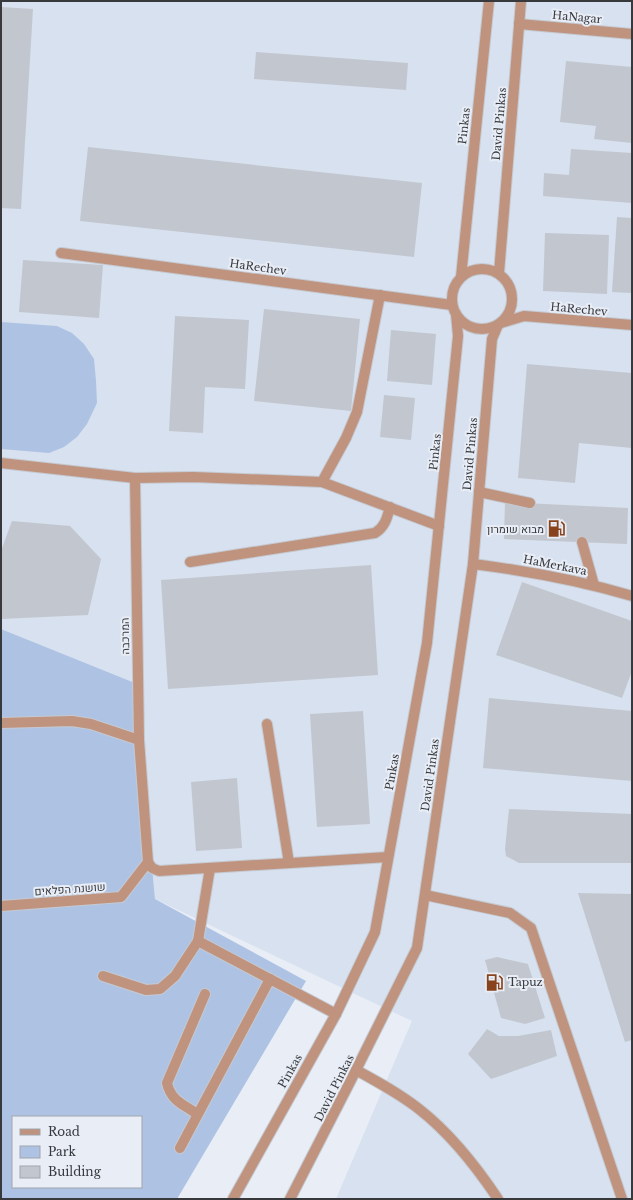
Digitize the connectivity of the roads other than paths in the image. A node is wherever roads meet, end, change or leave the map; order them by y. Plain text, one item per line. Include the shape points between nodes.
1 (489, 1) edge
2 (521, 1) edge
3 (519, 24) junction
4 (632, 34) edge
5 (61, 253) dead end
6 (499, 273) junction
7 (461, 277) junction
8 (380, 295) junction
9 (454, 310) junction
10 (500, 324) junction
11 (632, 325) edge
12 (1, 463) edge
13 (135, 478) junction
14 (322, 482) junction
15 (479, 492) junction
16 (530, 504) dead end
17 (390, 507) junction
18 (439, 526) junction
19 (582, 542) dead end
20 (190, 562) dead end
21 (473, 564) junction
22 (594, 585) junction
23 (632, 596) edge
24 (1, 723) edge
25 (267, 724) dead end
26 (139, 740) junction
27 (388, 857) junction
28 (148, 862) junction
29 (289, 863) junction
30 (210, 868) junction
31 (425, 895) junction
32 (1, 906) edge
33 (198, 941) junction
34 (103, 976) dead end
35 (270, 978) junction
36 (206, 994) dead end
37 (336, 1014) junction
38 (356, 1070) junction
39 (198, 1114) junction
40 (180, 1148) dead end
41 (233, 1199) edge
42 (290, 1199) edge
43 (498, 1199) edge
44 (622, 1199) edge

1 - 7 street, Pinkas
2 - 3 street, David Pinkas
3 - 4 street, HaNagar
3 - 6 street, David Pinkas
5 - 8 street, HaRechev
6 - 7 street via 479,269 469,271
6 - 10 street via 511,287 513,295 510,312
7 - 9 street via 452,295
8 - 9 street, HaRechev
8 - 14 street via 357,412
9 - 10 street via 462,322 471,327 481,330
9 - 18 street, Pinkas via 458,336
10 - 11 street, HaRechev via 524,316
10 - 15 street, David Pinkas via 492,339
12 - 13 street
13 - 14 street via 193,477
13 - 26 street, המרכבה
14 - 17 street
15 - 16 street
15 - 21 street, David Pinkas
17 - 18 street
17 - 20 street via 384,525 375,533
18 - 27 street, Pinkas via 427,643
19 - 22 street
21 - 22 street, HaMerkava via 528,571
21 - 31 street, David Pinkas
22 - 23 street, HaMerkava
24 - 26 street via 72,721 91,724
25 - 29 street
26 - 28 street, המרכבה
27 - 29 street
27 - 37 street, Pinkas via 375,932
28 - 30 street via 152,868 159,871
28 - 32 street, שושנת הפלאים via 121,897
29 - 30 street
30 - 33 street
31 - 38 street, David Pinkas via 417,948
31 - 44 street via 510,913 531,928
33 - 34 street via 175,976 160,989 146,990
33 - 35 street
35 - 37 street
35 - 39 street
36 - 39 street via 167,1083 173,1098
37 - 41 street, Pinkas
38 - 42 street, David Pinkas
38 - 43 street via 402,1096 438,1125 470,1159
39 - 40 street

